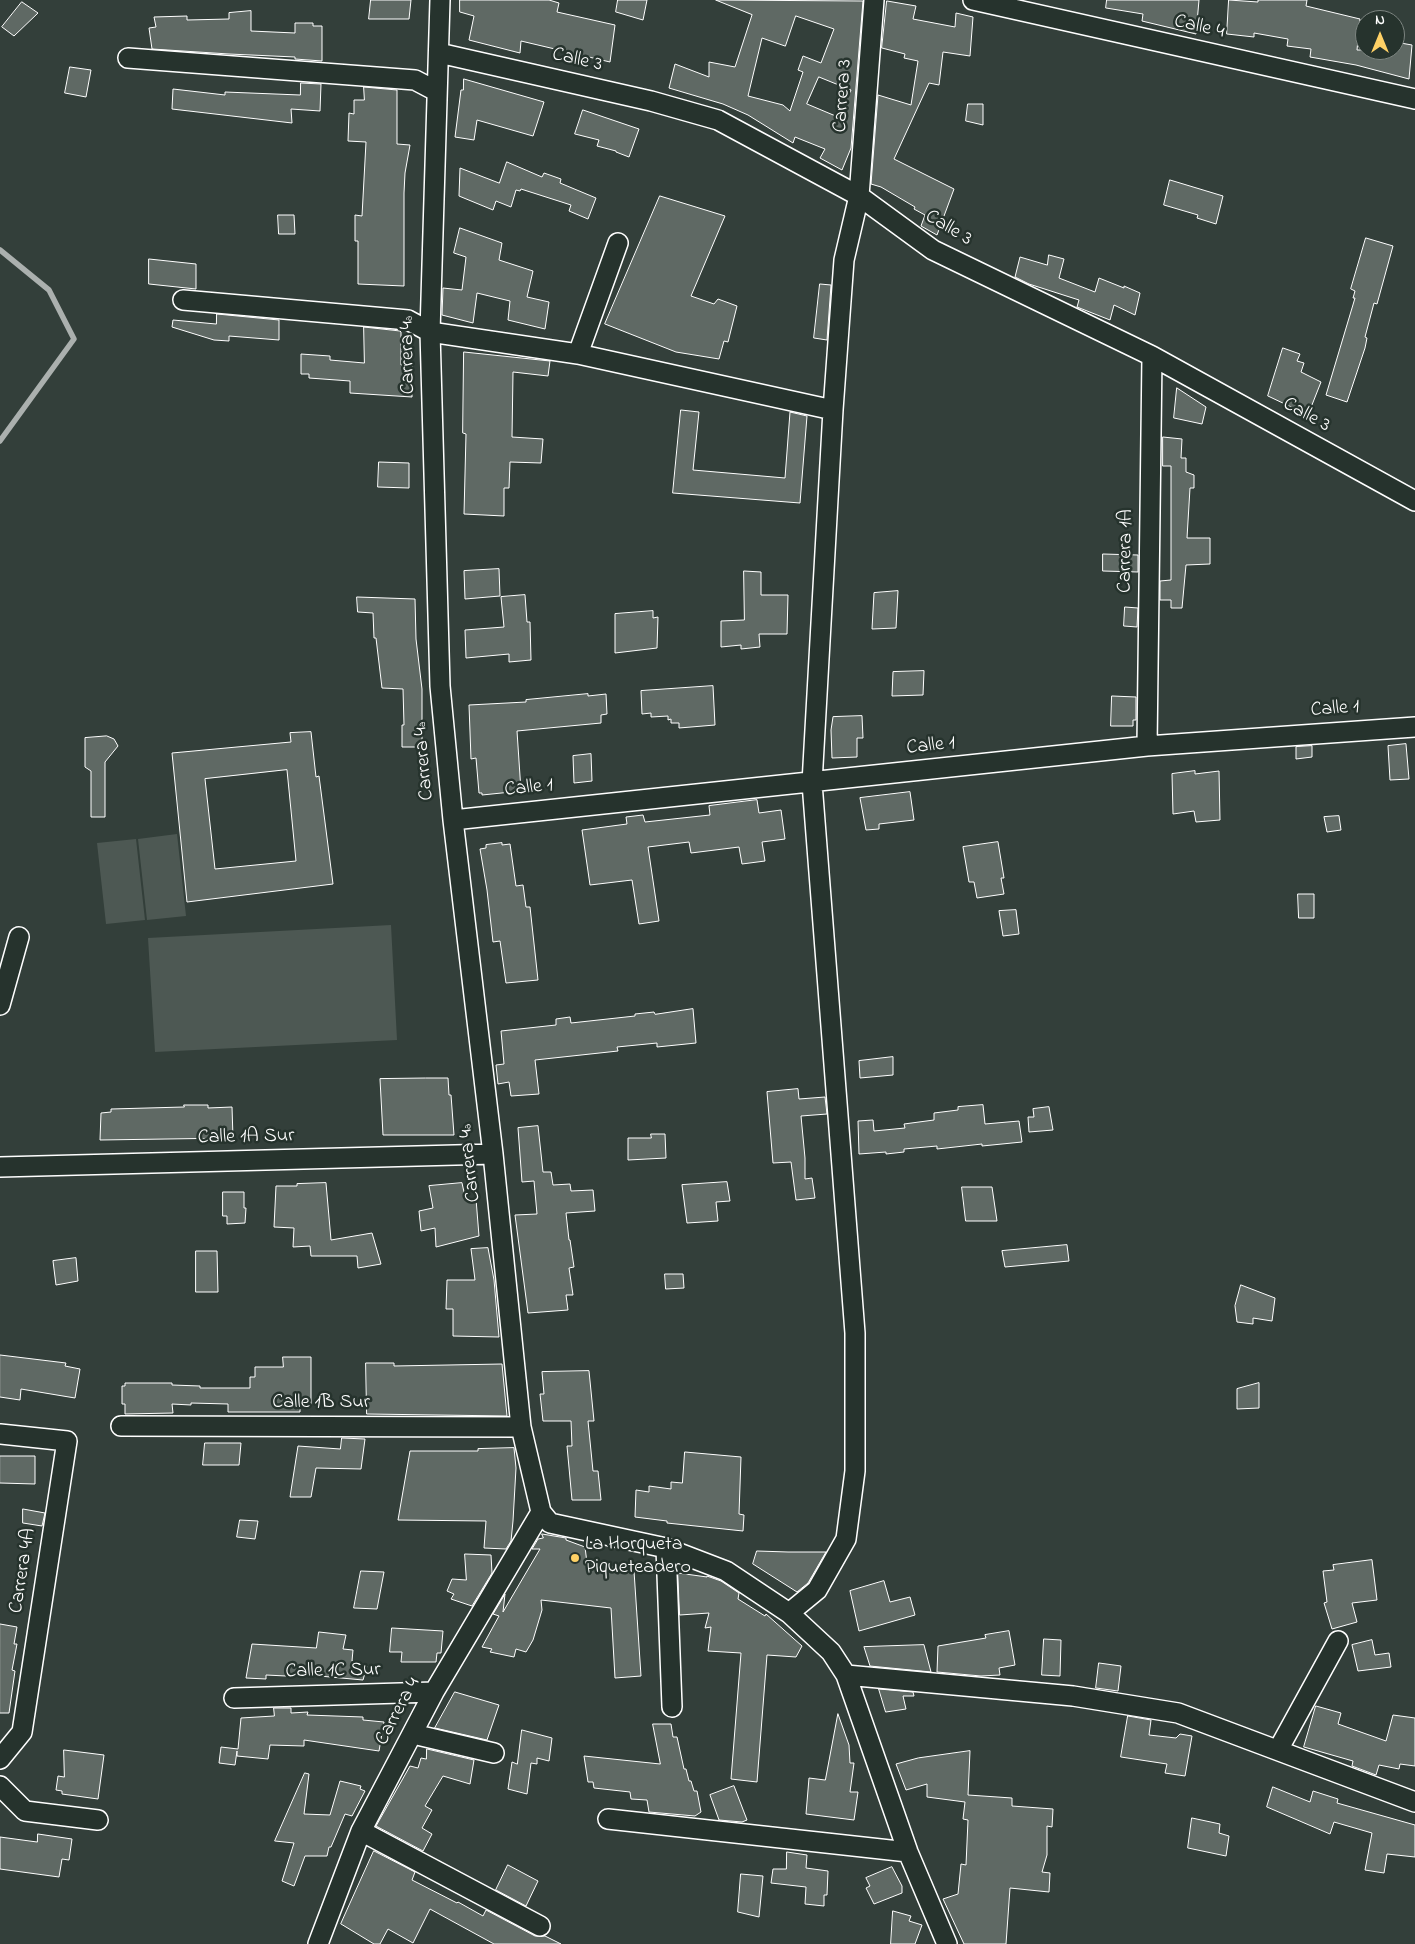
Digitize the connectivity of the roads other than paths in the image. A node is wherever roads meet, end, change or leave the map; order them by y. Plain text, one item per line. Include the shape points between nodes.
1 (440, 0) edge
2 (874, 0) edge
3 (973, 0) edge
4 (439, 53) junction
5 (128, 58) dead end
6 (436, 91) junction
7 (1415, 99) edge
8 (859, 196) junction
9 (618, 242) dead end
10 (182, 300) dead end
11 (430, 332) junction
12 (578, 354) junction
13 (1152, 356) junction
14 (833, 410) junction
15 (1415, 501) edge
16 (1415, 727) edge
17 (1147, 746) junction
18 (812, 783) junction
19 (453, 820) junction
20 (19, 937) dead end
21 (0, 1006) edge
22 (493, 1154) junction
23 (0, 1167) edge
24 (121, 1426) dead end
25 (520, 1427) junction
26 (0, 1434) edge
27 (540, 1512) junction
28 (666, 1548) junction
29 (789, 1614) junction
30 (1338, 1641) dead end
31 (846, 1676) junction
32 (434, 1692) junction
33 (234, 1698) dead end
34 (672, 1707) dead end
35 (413, 1734) junction
36 (1278, 1750) junction
37 (494, 1753) dead end
38 (0, 1759) edge
39 (0, 1786) edge
40 (1415, 1802) edge
41 (608, 1819) dead end
42 (98, 1820) dead end
43 (361, 1831) junction
44 (908, 1852) junction
45 (540, 1926) dead end
46 (318, 1944) edge
47 (947, 1944) edge

1 - 4 street, Carrera 4ª
2 - 8 street, Carrera 3
3 - 7 street, Calle 4
4 - 6 street, Carrera 4ª
4 - 8 street, Calle 3 via 718,120
5 - 6 street via 415,80
6 - 11 street, Carrera 4ª
8 - 13 street, Calle 3 via 933,250
8 - 14 street, Carrera 3 via 844,260
9 - 12 street
10 - 11 street via 408,320
11 - 12 street
11 - 19 street, Carrera 4ª via 440,686
12 - 14 street
13 - 15 street, Calle 3
13 - 17 street, Carrera 1A
14 - 18 street, Carrera 3
16 - 17 street, Calle 1
17 - 18 street, Calle 1
18 - 19 street, Calle 1
18 - 29 street, Carrera 3 via 855,1333 855,1472 846,1539 817,1590
19 - 22 street, Carrera 4ª
20 - 21 street
22 - 23 street, Calle 1A Sur
22 - 25 street, Carrera 4ª
24 - 25 street, Calle 1B Sur
25 - 27 street, Carrera 4ª
26 - 38 street, Carrera 4A via 67,1441 22,1732
27 - 28 street via 550,1523
27 - 32 street, Carrera 4
28 - 29 street via 726,1571
28 - 34 street
29 - 31 street via 831,1652
30 - 36 street
31 - 36 street via 1073,1696 1178,1712
31 - 44 street
32 - 33 street, Calle 1C Sur
32 - 35 street, Carrera 4
35 - 37 street
35 - 43 street, Carrera 4
36 - 40 street
39 - 42 street via 25,1811
41 - 44 street
43 - 45 street
43 - 46 street, Carrera 4
44 - 47 street

